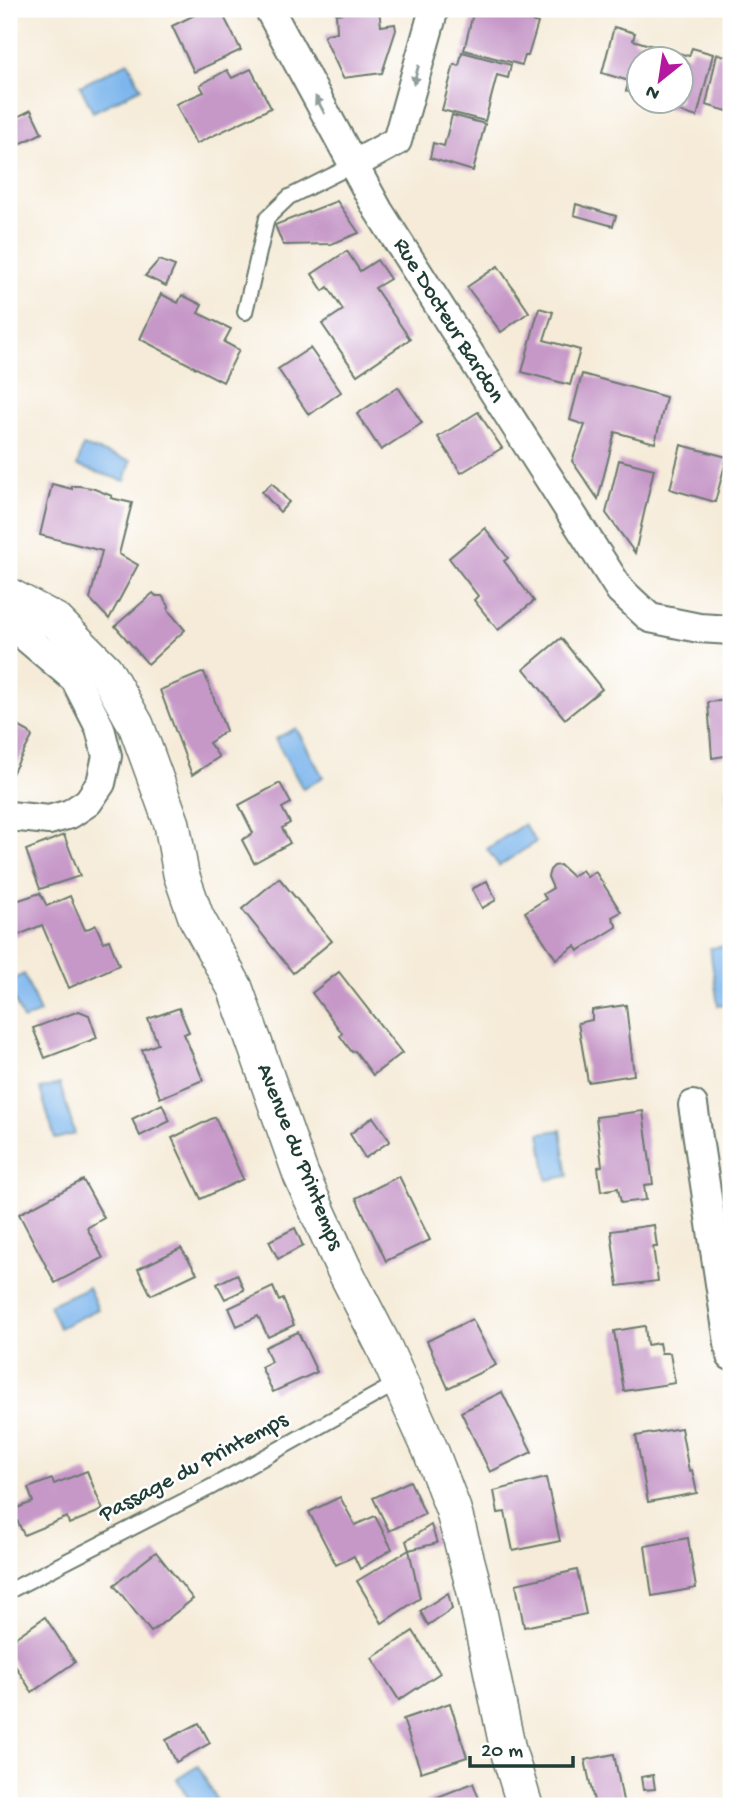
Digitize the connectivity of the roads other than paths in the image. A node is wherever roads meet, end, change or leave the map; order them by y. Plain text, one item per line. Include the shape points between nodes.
1 (269, 9) edge
2 (434, 9) edge
3 (353, 165) junction
4 (245, 312) dead end
5 (9, 596) edge
6 (9, 605) edge
7 (731, 630) edge
8 (9, 816) edge
9 (693, 1105) dead end
10 (728, 1308) edge
11 (731, 1356) edge
12 (400, 1382) junction
13 (9, 1591) edge
14 (525, 1806) edge

3 -> 1 street, Rue Docteur Bardon
2 -> 3 street via 397,141
3 - 4 lane via 289,197 267,218
3 - 7 street, Rue Docteur Bardon via 620,590 650,618
5 - 12 street, Avenue du Printemps via 56,621 76,640 105,670 136,725 172,824 180,874 196,918 234,988 301,1175
6 - 8 street via 15,628 75,679 100,728 107,756 102,783 88,802 70,814 49,820
9 - 10 street
10 - 11 street
12 - 13 lane, Passage du Printemps via 213,1486
12 - 14 street, Avenue du Printemps via 453,1509

